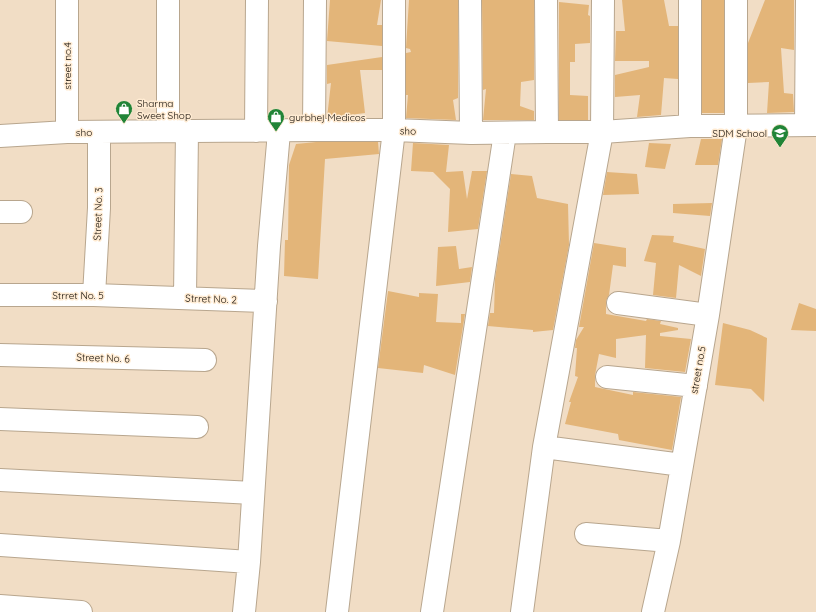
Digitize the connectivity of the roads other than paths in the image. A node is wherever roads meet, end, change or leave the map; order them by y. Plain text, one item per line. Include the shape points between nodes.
1 (67, 0) edge
2 (168, 0) edge
3 (257, 0) edge
4 (315, 0) edge
5 (394, 0) edge
6 (470, 0) edge
7 (546, 0) edge
8 (603, 0) edge
9 (690, 0) edge
10 (736, 0) edge
11 (807, 0) edge
12 (811, 125) edge
13 (690, 126) junction
14 (736, 127) junction
15 (314, 130) junction
16 (394, 130) junction
17 (178, 131) junction
18 (256, 131) junction
19 (67, 132) junction
20 (99, 132) junction
21 (278, 132) junction
22 (547, 132) junction
23 (602, 132) junction
24 (471, 133) junction
25 (505, 133) junction
26 (0, 136) edge
27 (0, 295) edge
28 (94, 295) junction
29 (155, 296) joint
30 (185, 297) junction
31 (266, 301) junction
32 (618, 303) dead end
33 (708, 315) junction
34 (0, 355) edge
35 (205, 360) dead end
36 (607, 377) dead end
37 (696, 386) junction
38 (0, 419) edge
39 (197, 427) dead end
40 (544, 447) junction
41 (682, 465) junction
42 (0, 480) edge
43 (253, 493) junction
44 (586, 534) dead end
45 (668, 541) junction
46 (0, 545) edge
47 (249, 562) junction
48 (0, 606) edge
49 (81, 612) edge
50 (244, 612) edge
51 (337, 612) edge
52 (432, 612) edge
53 (522, 612) edge
54 (653, 612) edge

1 - 19 street, street no.4
2 - 17 street
3 - 18 street
4 - 15 street
5 - 16 street
6 - 24 street
7 - 22 street
8 - 23 street
9 - 13 street
10 - 14 street, street no.5
11 - 12 street
12 - 14 street, sho
13 - 14 street, sho
13 - 23 street, sho
14 - 33 street, street no.5
15 - 16 street, sho
15 - 21 street, sho
16 - 24 street, sho
16 - 51 street
17 - 18 street, sho
17 - 20 street, sho
17 - 30 street
18 - 21 street, sho
19 - 20 street, sho
19 - 26 street, sho
20 - 28 street, Street No. 3 via 99,208
21 - 31 street
22 - 23 street, sho
22 - 25 street, sho
23 - 40 street
24 - 25 street, sho
25 - 52 street
27 - 28 street, Strret No. 5
28 - 29 street, Strret No. 5
29 - 30 street, Strret No. 2
30 - 31 street, Strret No. 2
31 - 43 street
32 - 33 street
33 - 37 street, street no.5
34 - 35 street, Street No. 6
36 - 37 street
37 - 41 street, street no.5
38 - 39 street
40 - 41 street
40 - 53 street
41 - 45 street, street no.5
42 - 43 street
43 - 47 street
44 - 45 street
45 - 54 street, street no.5
46 - 47 street
47 - 50 street
48 - 49 street

